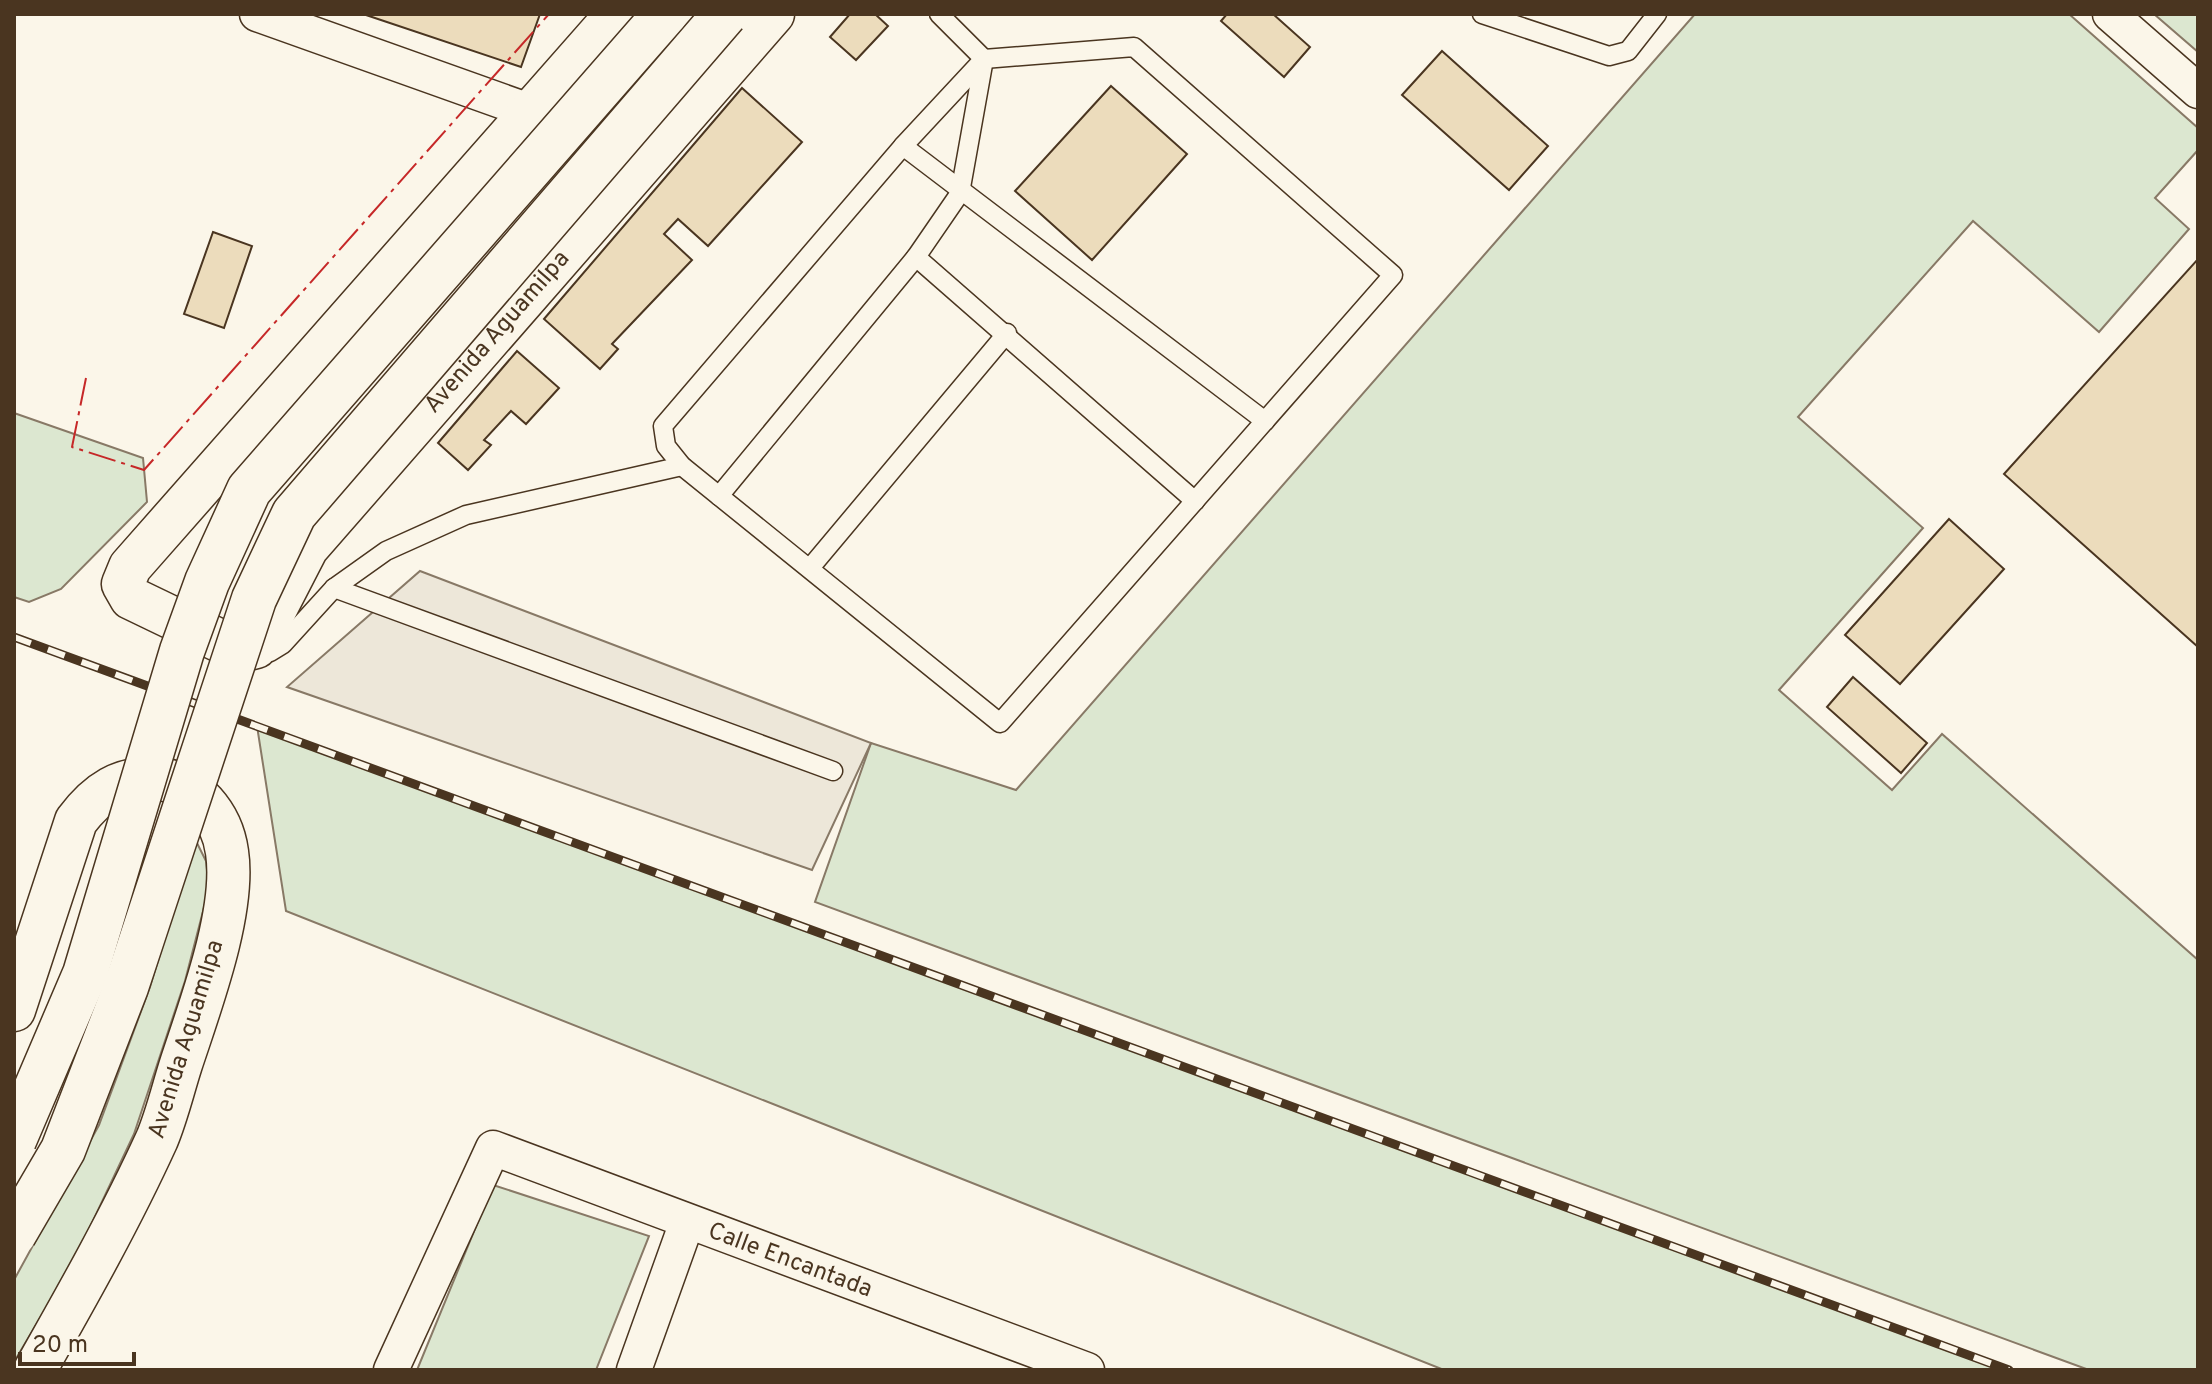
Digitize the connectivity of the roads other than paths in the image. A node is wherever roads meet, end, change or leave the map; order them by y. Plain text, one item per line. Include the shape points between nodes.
1 (257, 14) edge
2 (617, 14) edge
3 (665, 14) edge
4 (725, 14) edge
5 (773, 14) edge
6 (939, 14) edge
7 (1482, 14) edge
8 (1657, 14) edge
9 (2110, 14) edge
10 (984, 59) junction
11 (2198, 91) edge
12 (532, 112) junction
13 (903, 146) junction
14 (960, 193) junction
15 (916, 257) junction
16 (1007, 333) junction
17 (1265, 421) junction
18 (682, 466) junction
19 (719, 496) junction
20 (1195, 501) junction
21 (810, 568) junction
22 (334, 588) junction
23 (256, 647) junction
24 (833, 771) dead end
25 (14, 1010) edge
26 (14, 1140) edge
27 (687, 1222) junction
28 (14, 1234) edge
29 (35, 1370) edge
30 (391, 1370) edge
31 (634, 1370) edge
32 (1087, 1370) edge

1 - 12 street
2 - 12 street
3 - 26 main road, bridge via 249,490 182,651 85,974
4 - 28 main road, Avenida Aguamilpa, bridge via 294,514 228,669 126,987 69,1135
5 - 23 street, Avenida Aguamilpa via 307,548
6 - 10 lane
7 - 8 lane via 1609,56 1628,51
9 - 11 street
10 - 13 lane
10 - 14 lane
10 - 17 lane via 1134,47 1393,275
12 - 23 street via 130,567 123,584 131,598 241,651
13 - 14 lane
13 - 18 lane via 663,426 666,446
14 - 15 lane
14 - 17 lane
15 - 16 lane
15 - 19 lane
16 - 20 lane
16 - 21 lane
17 - 20 lane
18 - 19 lane
18 - 22 lane via 466,515 386,551
19 - 21 lane
20 - 21 lane via 1000,723
22 - 23 lane via 283,644 270,652
22 - 24 lane
25 - 29 street, Avenida Aguamilpa via 76,821 91,801 113,785 142,778 163,779 193,791 221,826 227,852 228,888 206,988 158,1136 92,1271
27 - 30 street, Calle Encantada via 493,1148
27 - 31 street
27 - 32 street, Calle Encantada

